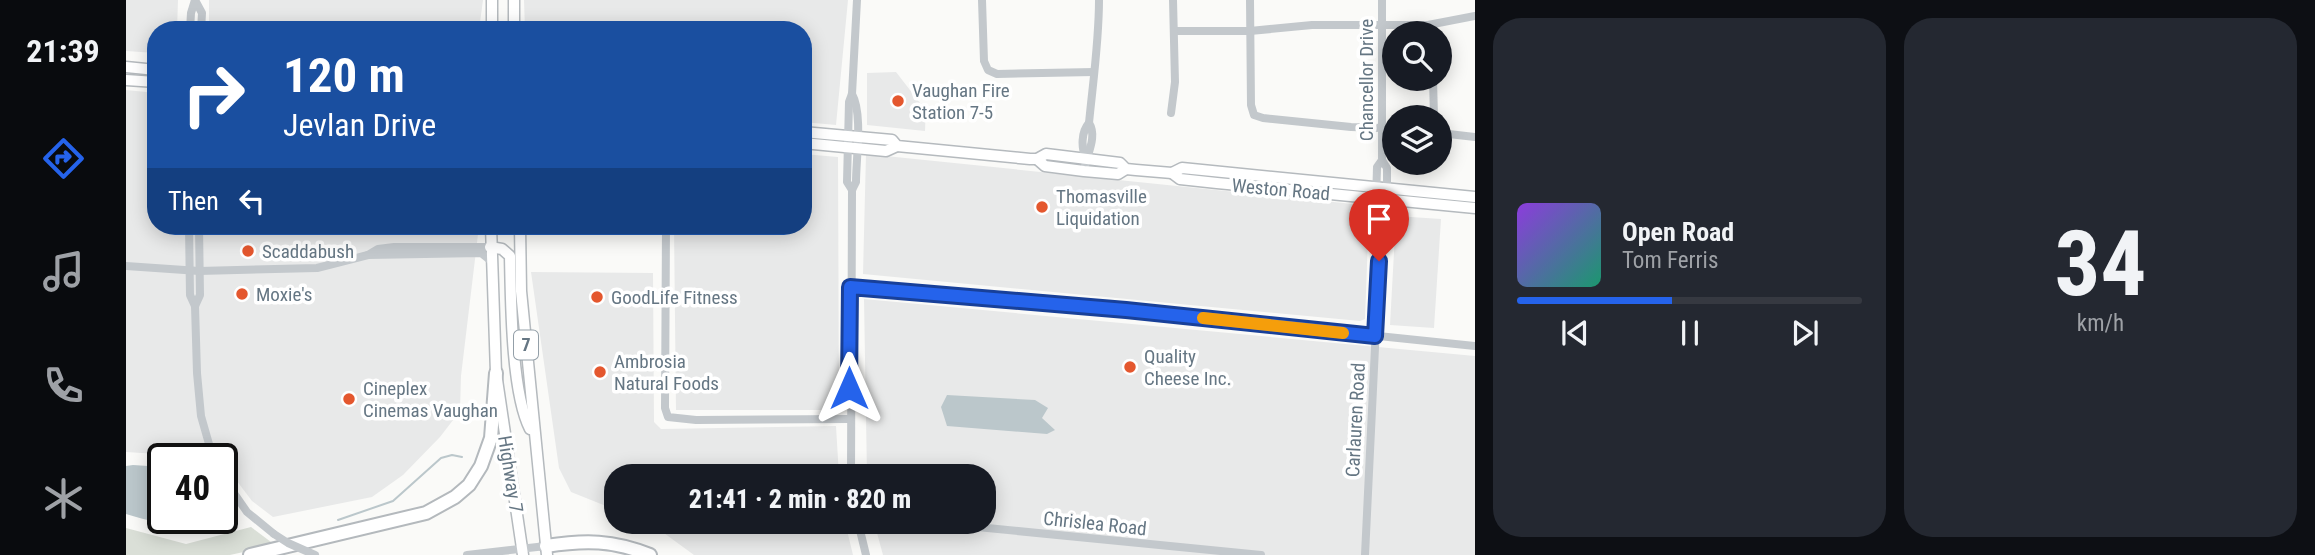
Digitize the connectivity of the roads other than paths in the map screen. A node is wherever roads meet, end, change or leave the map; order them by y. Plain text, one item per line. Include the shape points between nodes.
1 (492, 0) edge
2 (514, 0) edge
3 (857, 0) edge
4 (982, 0) edge
5 (1099, 0) edge
6 (1173, 0) edge
7 (1250, 0) edge
8 (1382, 0) edge
9 (1475, 16) edge
10 (191, 21) edge
11 (202, 21) edge
12 (492, 21) edge
13 (514, 21) edge
14 (1382, 21) edge
15 (1452, 22) edge
16 (1382, 25) edge
17 (1174, 31) junction
18 (1250, 31) junction
19 (126, 67) edge
20 (147, 69) edge
21 (1094, 72) junction
22 (126, 79) edge
23 (147, 81) edge
24 (1171, 113) dead end
25 (1382, 128) edge
26 (812, 133) edge
27 (1452, 134) edge
28 (852, 136) junction
29 (1475, 137) edge
30 (812, 144) edge
31 (897, 146) junction
32 (852, 149) junction
33 (1037, 159) junction
34 (1086, 159) junction
35 (1382, 160) edge
36 (1126, 169) junction
37 (1084, 171) junction
38 (1382, 193) junction
39 (1475, 197) edge
40 (1475, 208) edge
41 (189, 235) edge
42 (198, 235) edge
43 (491, 235) edge
44 (520, 235) edge
45 (666, 235) edge
46 (490, 247) junction
47 (368, 255) junction
48 (491, 261) junction
49 (126, 266) edge
50 (188, 271) junction
51 (199, 271) junction
52 (850, 287) junction
53 (195, 306) junction
54 (1375, 336) junction
55 (1475, 346) edge
56 (496, 373) junction
57 (849, 419) junction
58 (534, 435) junction
59 (209, 443) edge
60 (851, 464) edge
61 (238, 499) edge
62 (996, 529) edge
63 (863, 534) edge
64 (546, 550) edge
65 (523, 551) edge
66 (250, 555) edge
67 (315, 555) edge
68 (467, 555) edge
69 (650, 555) edge
70 (866, 555) edge
71 (1261, 555) edge
72 (1365, 555) edge

1 - 12 main road
2 - 13 main road
3 - 28 street via 849,102
4 - 21 street via 988,71
5 - 21 street
6 - 17 street
7 - 18 street
8 - 14 street, Chancellor Drive
9 - 15 street
10 - 11 street via 195,0
16 - 18 street
17 - 18 street
17 - 24 street
18 - 25 street via 1254,115
19 - 20 main road
21 - 34 street via 1091,151
22 - 23 main road
26 - 28 main road, Weston Road
27 - 29 street
28 - 31 main road, Weston Road via 892,140
28 - 32 street
30 - 32 main road, Weston Road
31 - 32 main road, Weston Road via 886,152
31 - 33 main road, Weston Road
32 - 52 street via 847,182 852,190
33 - 34 main road, Weston Road via 1046,154
33 - 37 main road, Weston Road via 1045,166
34 - 36 main road, Weston Road via 1120,163
34 - 37 street
35 - 38 street, Chancellor Drive via 1377,167
36 - 37 main road, Weston Road via 1118,174
36 - 38 main road, Weston Road via 1172,173 1182,168
38 - 39 main road, Weston Road
38 - 40 main road, Weston Road
38 - 54 street, Carlauren Road via 1375,235 1380,244
41 - 50 street
42 - 51 street
43 - 46 main road, Highway 7 / 7
44 - 58 main road, Highway 7 / 7
45 - 57 street via 668,417
46 - 47 street via 394,247
46 - 48 main road, Highway 7 / 7
46 - 58 main road via 510,256 517,374 523,415
47 - 48 street via 481,253
47 - 51 street via 317,268
48 - 56 main road, Highway 7 / 7
49 - 50 street
50 - 51 street
50 - 53 street
51 - 53 street via 200,295
52 - 54 street
52 - 57 street
53 - 59 street via 201,416
54 - 55 street
54 - 72 street, Carlauren Road
56 - 65 main road, Highway 7 / 7
56 - 66 highway via 491,439 481,466 455,497 426,513
57 - 60 street
58 - 64 main road, Highway 7 / 7
61 - 67 street, bridge via 274,534
62 - 71 street, Chrislea Road
63 - 70 street
64 - 65 street
64 - 69 highway via 607,542
65 - 68 street

